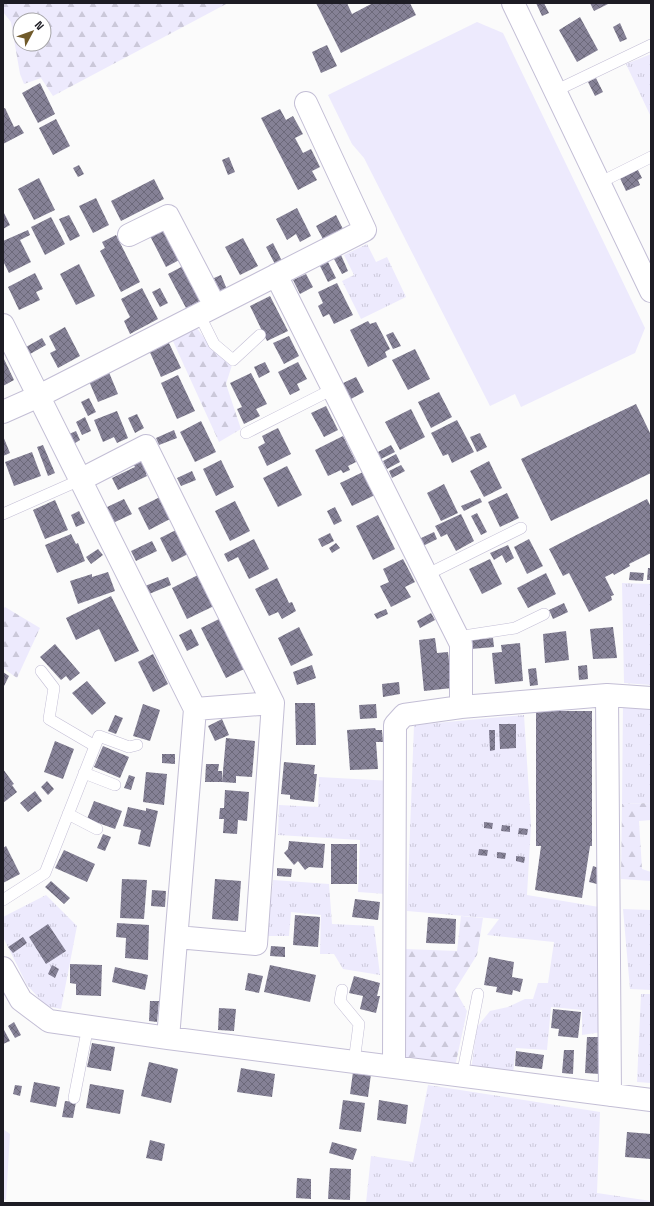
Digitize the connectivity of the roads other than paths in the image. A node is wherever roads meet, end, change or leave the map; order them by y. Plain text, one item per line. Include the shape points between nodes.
1 (516, 4) edge
2 (651, 46) edge
3 (555, 91) junction
4 (306, 103) dead end
5 (651, 157) edge
6 (599, 183) junction
7 (130, 235) dead end
8 (645, 262) edge
9 (276, 275) junction
10 (651, 291) edge
11 (207, 310) junction
12 (3, 325) edge
13 (260, 335) dead end
14 (333, 389) junction
15 (39, 396) junction
16 (3, 412) edge
17 (246, 434) dead end
18 (80, 480) junction
19 (3, 514) edge
20 (521, 528) dead end
21 (426, 575) junction
22 (544, 614) dead end
23 (458, 637) junction
24 (41, 671) dead end
25 (607, 695) junction
26 (651, 698) edge
27 (273, 703) junction
28 (461, 707) junction
29 (195, 709) junction
30 (137, 745) dead end
31 (95, 746) junction
32 (84, 772) junction
33 (115, 784) dead end
34 (68, 814) junction
35 (96, 829) dead end
36 (3, 900) edge
37 (176, 937) junction
38 (3, 968) edge
39 (342, 990) dead end
40 (478, 994) dead end
41 (88, 1026) junction
42 (168, 1038) junction
43 (354, 1062) junction
44 (394, 1067) junction
45 (462, 1076) junction
46 (610, 1095) junction
47 (74, 1098) dead end
48 (651, 1100) edge

1 - 3 street
2 - 3 lane
3 - 6 street
4 - 9 street via 364,230
5 - 6 lane
6 - 8 street
7 - 11 street via 168,216
8 - 10 street
9 - 11 street
9 - 14 street
11 - 13 lane via 214,344 232,360
11 - 15 street
12 - 15 street
14 - 17 lane
14 - 21 street
15 - 16 street
15 - 18 street
18 - 19 lane
18 - 27 street via 146,446
18 - 29 street
20 - 21 lane
21 - 23 street
22 - 23 lane via 515,628
23 - 28 street via 461,644
24 - 31 lane via 54,688 49,719
25 - 26 street
25 - 28 street
25 - 46 street
27 - 29 street
27 - 37 street via 256,944
28 - 44 street via 404,715 394,725
29 - 37 street
30 - 31 lane via 129,747 99,736
31 - 32 lane
32 - 33 lane
32 - 34 lane
34 - 35 lane
34 - 36 lane via 45,873
37 - 42 street
38 - 41 street via 21,1000 49,1021
39 - 43 lane via 340,1001 359,1024
40 - 45 lane
41 - 42 street
41 - 47 lane
42 - 43 street
43 - 44 street
44 - 45 street
45 - 46 street
46 - 48 street

